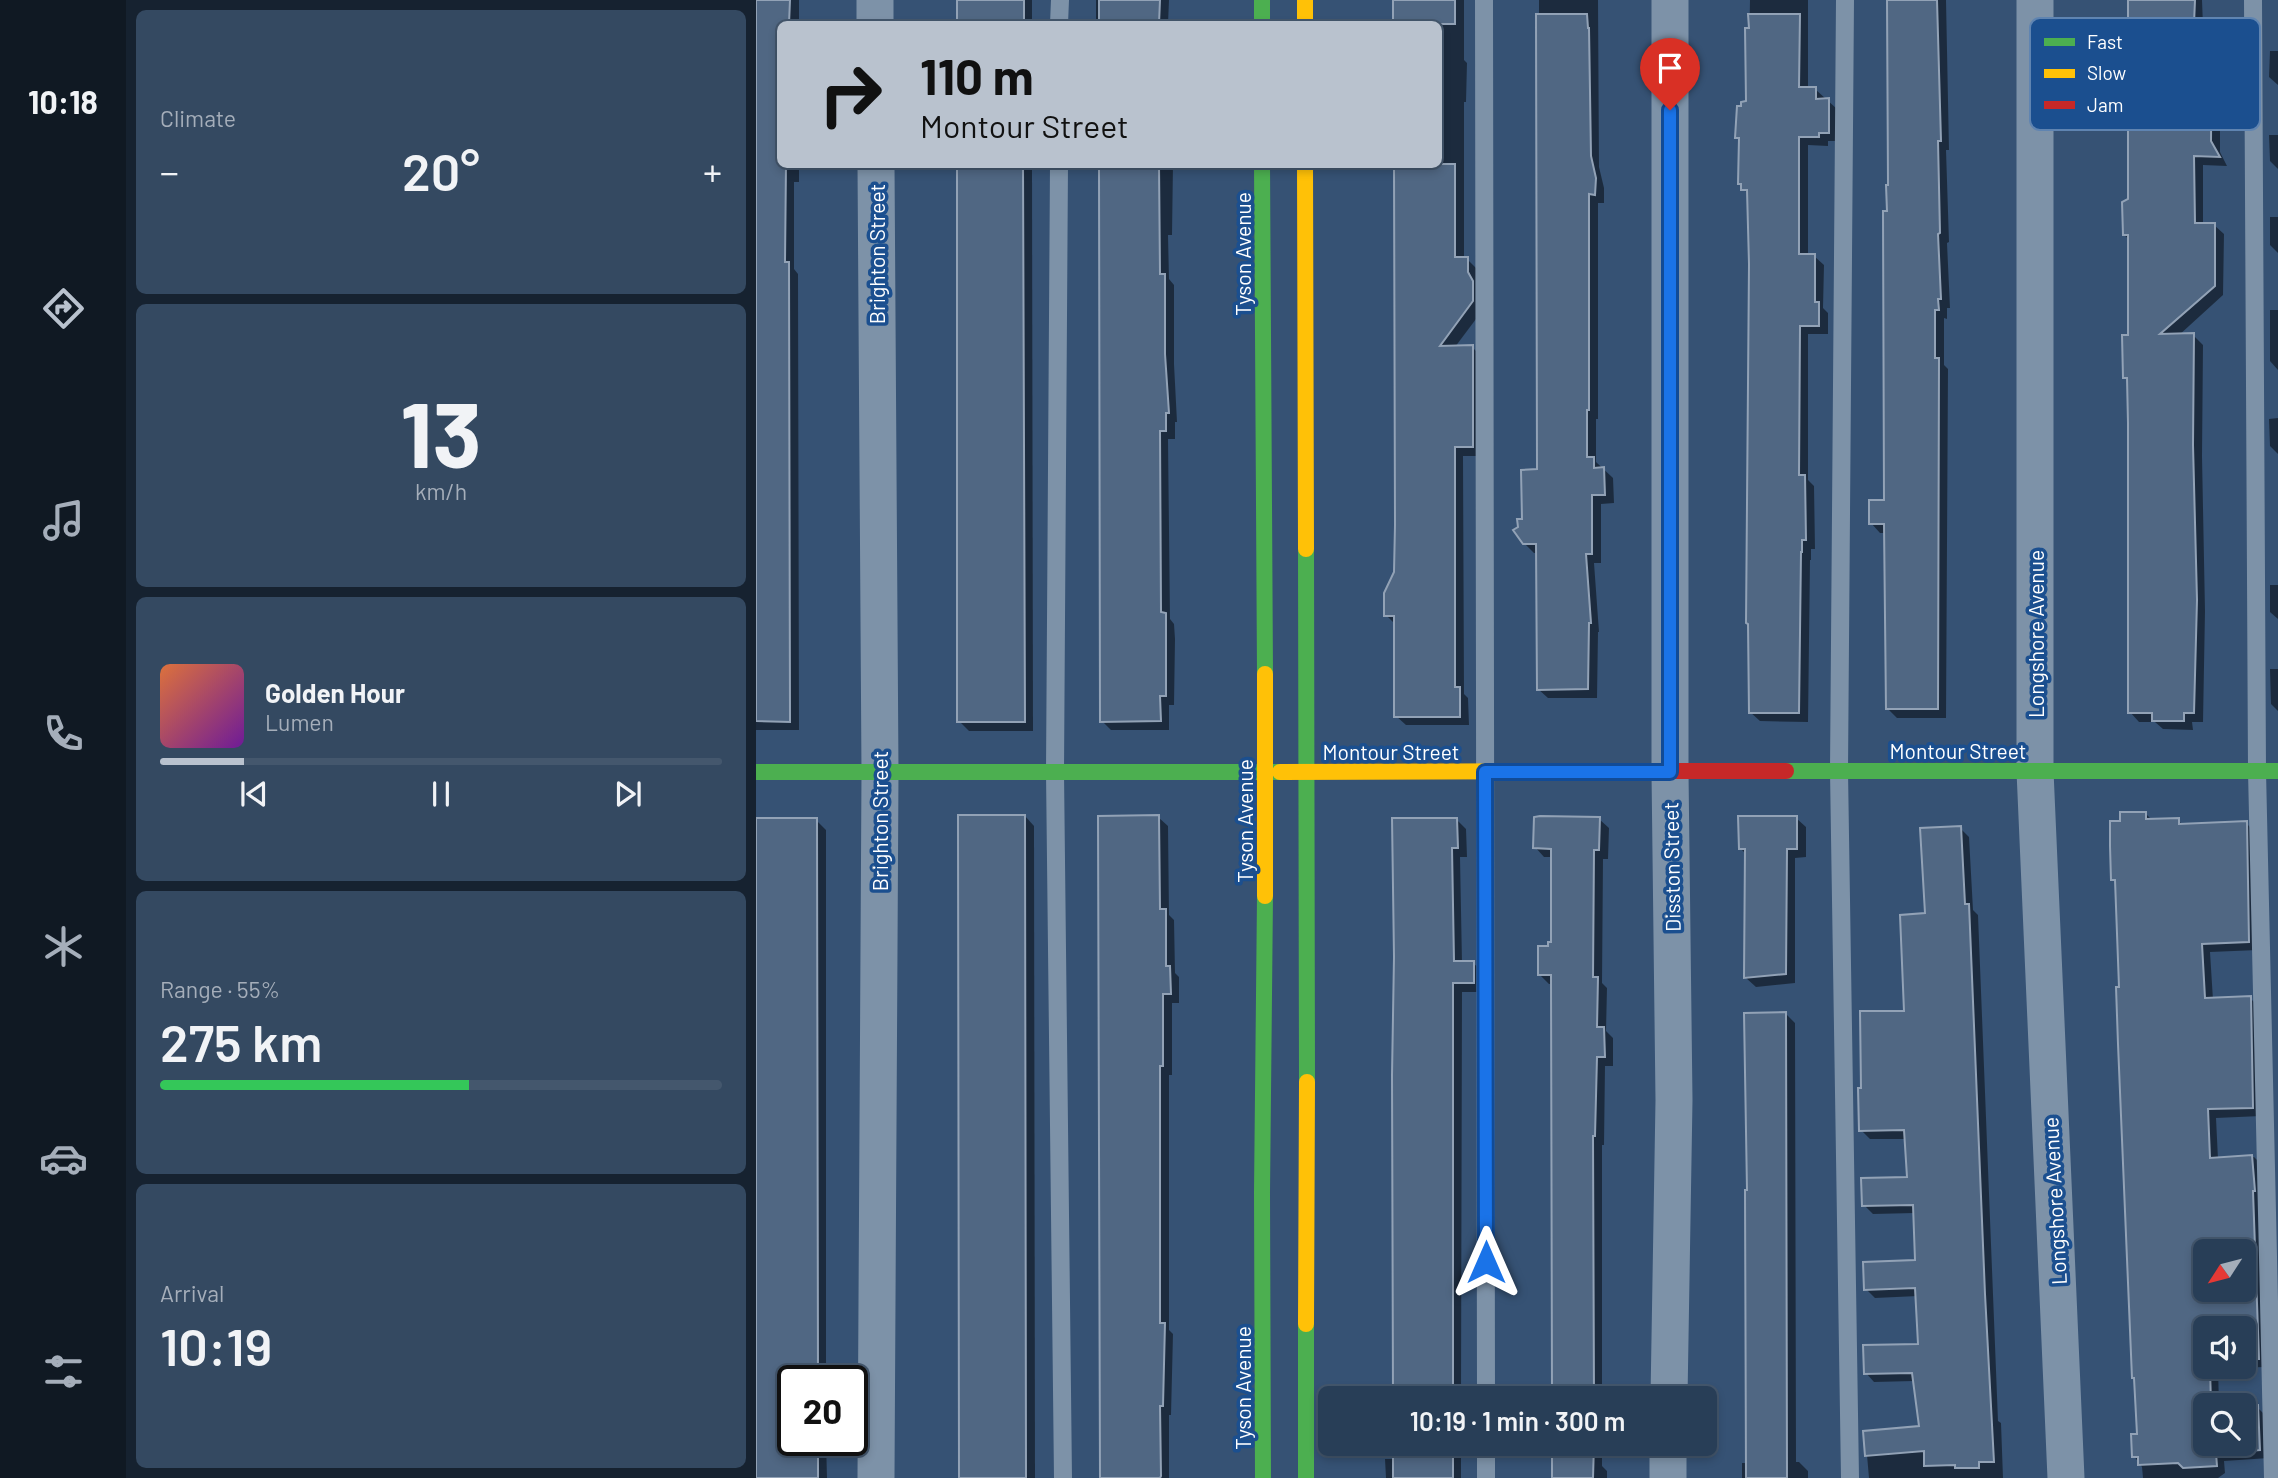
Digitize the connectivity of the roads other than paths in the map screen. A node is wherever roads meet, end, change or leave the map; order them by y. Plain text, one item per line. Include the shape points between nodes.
1 (875, 0) edge
2 (1060, 0) edge
3 (1262, 0) edge
4 (1305, 0) edge
5 (1484, 0) edge
6 (1670, 0) edge
7 (1845, 0) edge
8 (2035, 0) edge
9 (2253, 0) edge
10 (2035, 18) edge
11 (2253, 18) edge
12 (875, 21) edge
13 (1059, 21) edge
14 (1262, 21) edge
15 (1305, 21) edge
16 (2035, 130) edge
17 (2254, 130) edge
18 (876, 168) edge
19 (1059, 168) edge
20 (1262, 168) edge
21 (1305, 168) edge
22 (1274, 285) junction
23 (1306, 285) junction
24 (1839, 771) junction
25 (2035, 771) junction
26 (2257, 771) junction
27 (2278, 771) edge
28 (756, 772) edge
29 (880, 772) junction
30 (1055, 772) junction
31 (1266, 772) junction
32 (1307, 772) junction
33 (1485, 772) junction
34 (1670, 772) junction
35 (1486, 1386) edge
36 (1669, 1386) edge
37 (1486, 1456) edge
38 (1668, 1456) edge
39 (876, 1478) edge
40 (1063, 1478) edge
41 (1264, 1478) edge
42 (1306, 1478) edge
43 (1486, 1478) edge
44 (1668, 1478) edge
45 (1850, 1478) edge
46 (2066, 1478) edge
47 (2273, 1478) edge

1 - 12 street
2 - 13 lane
3 - 14 street
4 - 15 street
5 - 33 lane
6 - 34 street, Disston Street
7 - 24 lane
8 - 10 street, Longshore Avenue
9 - 11 lane
16 - 25 street, Longshore Avenue
17 - 26 lane
18 - 29 street, Brighton Street
19 - 30 lane
20 - 22 street, Tyson Avenue
21 - 23 street
22 - 23 street
22 - 31 street, Tyson Avenue
23 - 32 street
24 - 25 street, Montour Street
24 - 34 street, Montour Street
24 - 45 lane
25 - 26 street, Montour Street
25 - 46 street, Longshore Avenue
26 - 27 street, Montour Street
26 - 47 lane
28 - 29 street, Montour Street
29 - 30 street, Montour Street
29 - 39 street, Brighton Street
30 - 31 street, Montour Street
30 - 40 lane
31 - 32 street, Montour Street
31 - 41 street, Tyson Avenue
32 - 33 street, Montour Street
32 - 42 street via 1300,1193
33 - 34 street, Montour Street
33 - 35 lane
34 - 36 street, Disston Street via 1674,1100
37 - 43 lane
38 - 44 street

